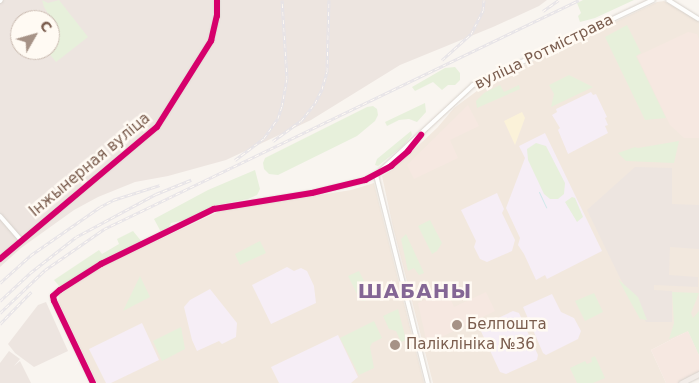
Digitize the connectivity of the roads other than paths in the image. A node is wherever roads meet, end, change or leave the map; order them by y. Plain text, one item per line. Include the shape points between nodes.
1 (217, 0) edge
2 (652, 0) edge
3 (668, 0) edge
4 (699, 19) edge
5 (376, 175) junction
6 (0, 216) edge
7 (21, 240) junction
8 (0, 259) edge
9 (699, 374) edge
10 (93, 383) edge
11 (428, 383) edge
12 (681, 383) edge

1 - 7 street, Інжынерная вуліца via 211,41 162,121 147,138
2 - 5 street, вуліца Ротмістрава via 474,85
3 - 4 street
5 - 10 street, вуліца Ротмістрава via 353,185 214,210 89,271 55,294 54,301
5 - 11 street
6 - 7 street
7 - 8 street, Інжынерная вуліца
9 - 12 highway

